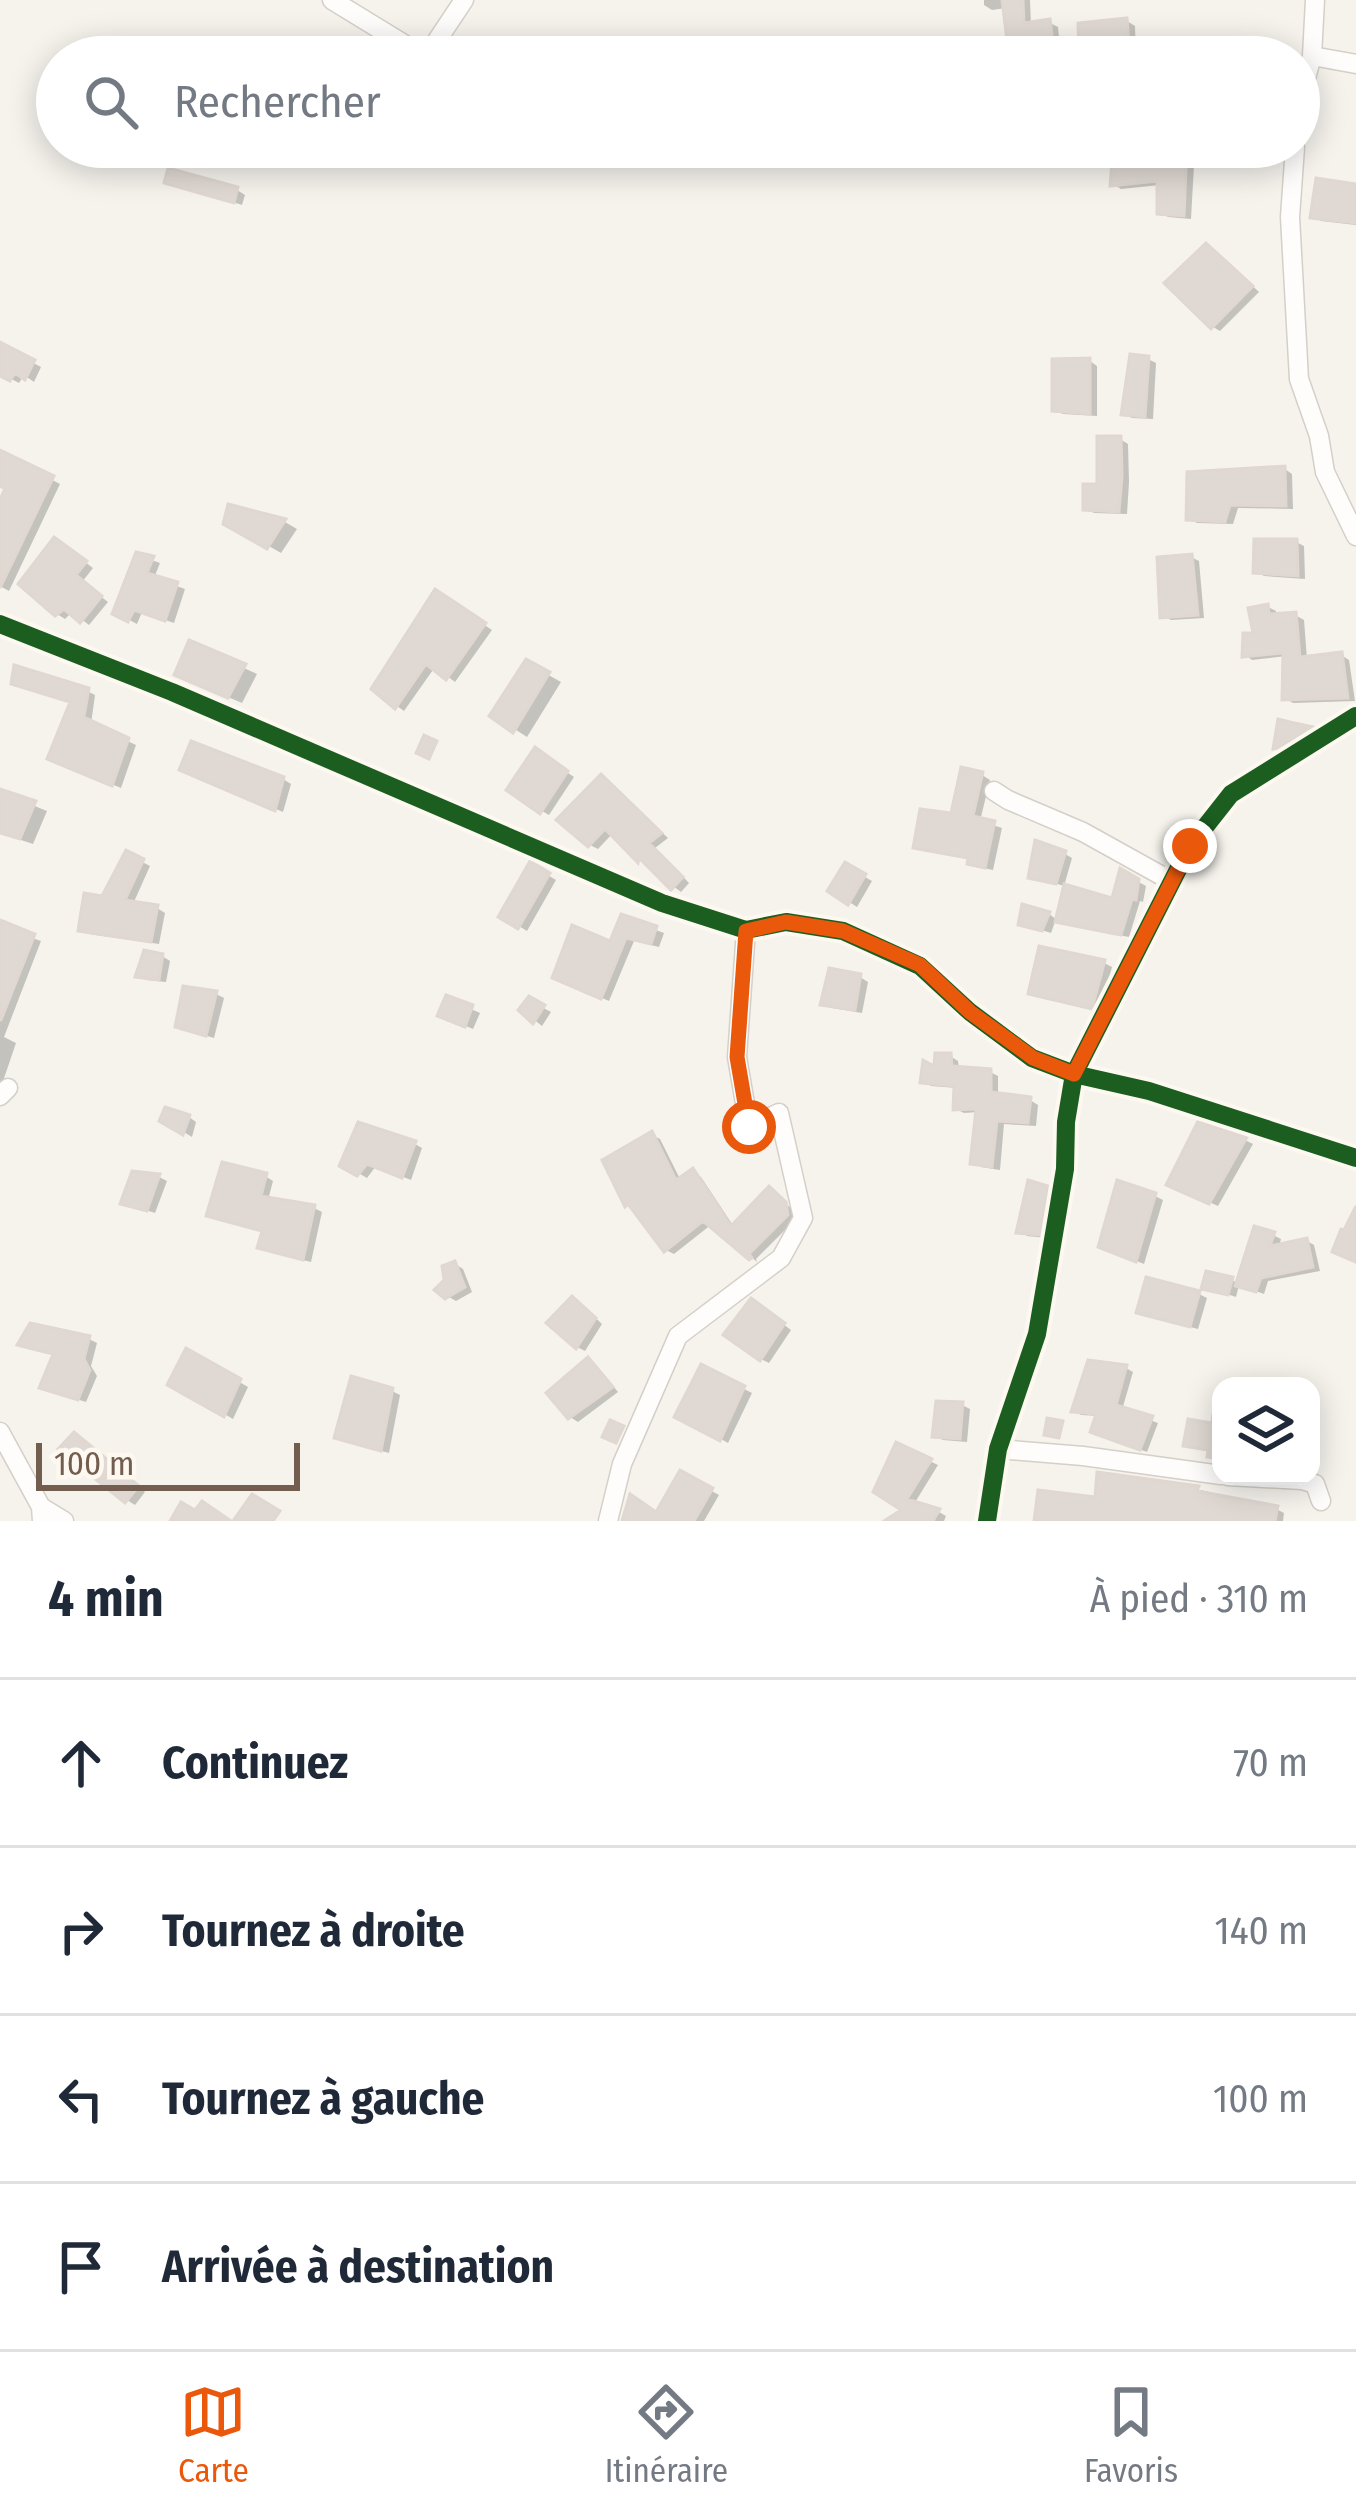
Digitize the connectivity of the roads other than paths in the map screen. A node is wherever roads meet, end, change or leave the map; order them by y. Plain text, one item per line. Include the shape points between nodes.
1 (332, 0) edge
2 (464, 0) edge
3 (1315, 0) edge
4 (391, 36) edge
5 (440, 36) edge
6 (1313, 36) edge
7 (1320, 57) edge
8 (1356, 64) edge
9 (1293, 168) edge
10 (1356, 536) edge
11 (0, 624) edge
12 (1356, 716) edge
13 (994, 791) dead end
14 (1174, 882) junction
15 (746, 931) junction
16 (1074, 1074) junction
17 (1356, 1158) edge
18 (0, 1432) edge
19 (998, 1449) junction
20 (1212, 1474) edge
21 (1315, 1485) edge
22 (1321, 1501) dead end
23 (42, 1514) edge
24 (64, 1521) edge
25 (608, 1521) edge
26 (987, 1521) edge

1 - 4 street
2 - 5 street
3 - 6 street
7 - 8 street
9 - 10 street via 1299,379 1325,472
11 - 15 street via 662,903
12 - 14 street via 1231,794 1190,846
13 - 14 street
14 - 16 street
15 - 16 street via 786,922 843,931 920,965 1033,1058
15 - 25 street via 737,1057 749,1127 778,1113 802,1218 781,1258 678,1336 622,1464
16 - 17 street
16 - 19 street via 1037,1334
18 - 23 street
19 - 20 street
19 - 26 street
21 - 22 street
23 - 24 street

